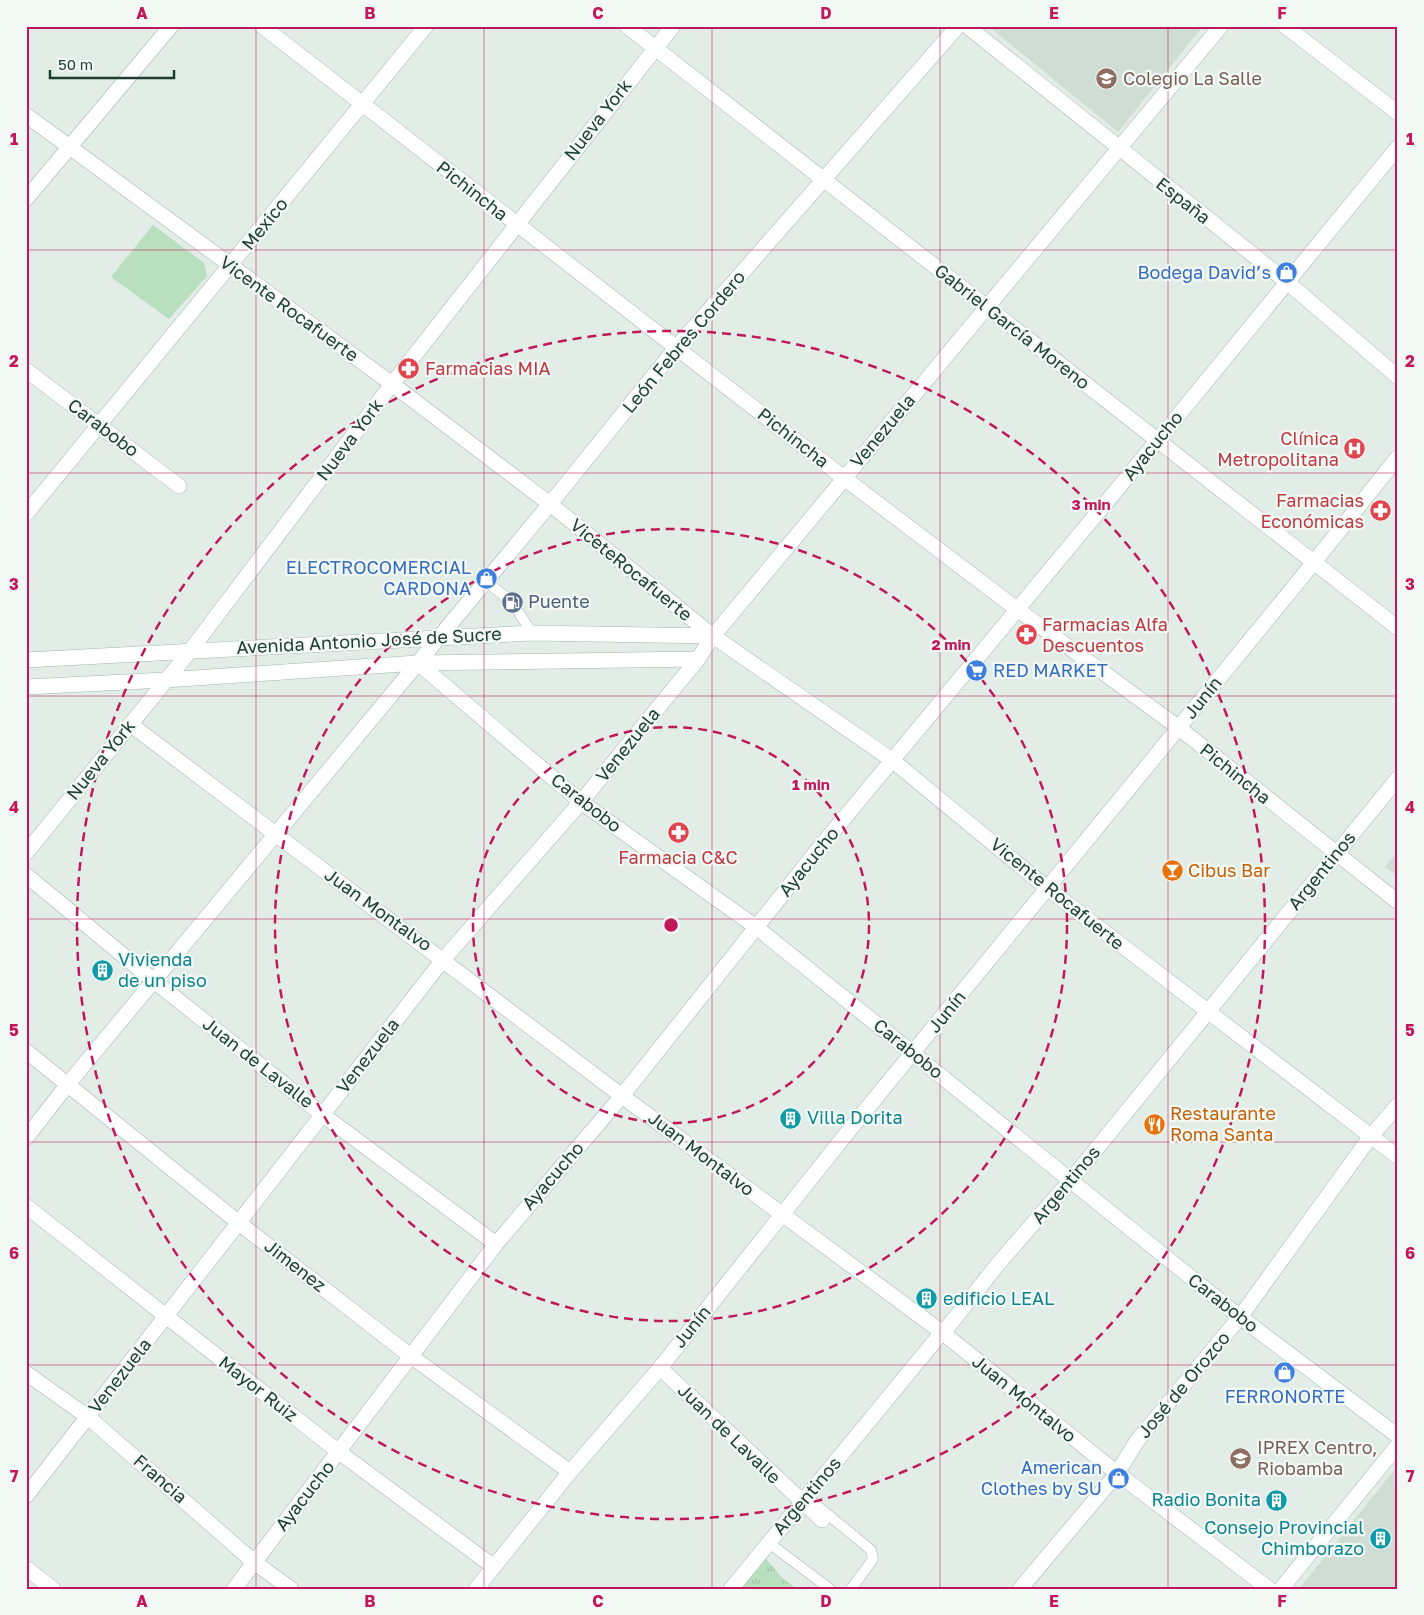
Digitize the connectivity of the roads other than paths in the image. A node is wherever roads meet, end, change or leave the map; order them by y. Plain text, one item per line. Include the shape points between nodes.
1 (171, 26) edge
2 (262, 26) edge
3 (426, 26) edge
4 (627, 26) edge
5 (673, 26) edge
6 (958, 26) edge
7 (967, 26) edge
8 (1221, 26) edge
9 (1285, 26) edge
10 (655, 48) junction
11 (362, 105) junction
12 (1398, 113) edge
13 (26, 116) edge
14 (1398, 147) edge
15 (67, 148) junction
16 (1118, 150) junction
17 (824, 180) junction
18 (26, 199) edge
19 (516, 226) junction
20 (231, 266) junction
21 (1286, 282) junction
22 (988, 308) junction
23 (676, 348) junction
24 (26, 370) edge
25 (1398, 377) edge
26 (392, 384) junction
27 (101, 425) junction
28 (1158, 440) junction
29 (1398, 457) edge
30 (844, 478) junction
31 (179, 486) dead end
32 (550, 504) junction
33 (26, 514) edge
34 (1315, 561) junction
35 (485, 581) junction
36 (1018, 610) junction
37 (1398, 628) edge
38 (532, 633) junction
39 (713, 636) junction
40 (439, 637) junction
41 (190, 651) junction
42 (698, 659) junction
43 (26, 660) edge
44 (418, 663) junction
45 (165, 680) junction
46 (26, 687) edge
47 (130, 724) junction
48 (1179, 728) junction
49 (892, 760) junction
50 (1398, 778) edge
51 (581, 802) junction
52 (275, 835) junction
53 (26, 853) edge
54 (1335, 854) junction
55 (26, 874) edge
56 (1047, 888) junction
57 (1398, 902) edge
58 (756, 927) junction
59 (444, 959) junction
60 (154, 981) junction
61 (1208, 1012) junction
62 (26, 1051) edge
63 (914, 1054) junction
64 (68, 1084) junction
65 (622, 1096) junction
66 (1398, 1105) edge
67 (323, 1115) junction
68 (1371, 1136) junction
69 (26, 1138) edge
70 (1398, 1157) edge
71 (1071, 1180) junction
72 (26, 1206) edge
73 (782, 1214) junction
74 (239, 1223) junction
75 (496, 1244) junction
76 (166, 1316) junction
77 (1240, 1317) junction
78 (943, 1333) junction
79 (412, 1357) junction
80 (660, 1368) junction
81 (26, 1373) edge
82 (88, 1417) junction
83 (1398, 1436) edge
84 (1398, 1444) edge
85 (339, 1452) junction
86 (570, 1472) junction
87 (1117, 1473) junction
88 (26, 1496) edge
89 (804, 1500) junction
90 (822, 1520) dead end
91 (769, 1543) junction
92 (254, 1562) junction
93 (494, 1567) junction
94 (26, 1568) edge
95 (53, 1589) edge
96 (234, 1589) edge
97 (291, 1589) edge
98 (476, 1589) edge
99 (731, 1589) edge
100 (830, 1589) edge
101 (851, 1589) edge
102 (1020, 1589) edge
103 (1269, 1589) edge
104 (1281, 1589) edge

1 - 15 street
2 - 11 street, Pichincha
3 - 11 street, Mexico
4 - 10 street, Gabriel García Moreno
5 - 10 street, Nueva York
6 - 17 street, León Febres Cordero
7 - 16 street, España
8 - 16 street, Venezuela
9 - 12 street
10 - 17 street, Gabriel García Moreno
10 - 19 street, Nueva York
11 - 19 street, Pichincha
11 - 20 street, Mexico
13 - 15 street, Vicente Rocafuerte
14 - 21 street, Ayacucho
15 - 18 street
15 - 20 street, Vicente Rocafuerte
16 - 21 street, España
16 - 22 street, Venezuela
17 - 22 street, Gabriel García Moreno
17 - 23 street, León Febres Cordero
19 - 23 street, Pichincha
19 - 26 street, Nueva York
20 - 26 street, Vicente Rocafuerte
20 - 27 street, Mexico
21 - 25 street, España
21 - 28 street, Ayacucho
22 - 28 street, Gabriel García Moreno
22 - 30 street, Venezuela
23 - 30 street, Pichincha
23 - 32 street, León Febres Cordero
24 - 27 street, Carabobo
26 - 32 street, Vicente Rocafuerte
26 - 41 street, Nueva York
27 - 31 street, Carabobo
27 - 33 street, Mexico
28 - 34 street, Gabriel García Moreno
28 - 36 street, Ayacucho
29 - 34 street, Junín
30 - 36 street, Pichincha
30 - 39 street, Venezuela
32 - 35 street, León Febres Cordero
32 - 39 street, ViceteRocafuerte
34 - 37 street, Gabriel García Moreno
34 - 48 street, Junín
35 - 38 lane via 512,602
35 - 40 street, León Febres Cordero
36 - 48 street, Pichincha
36 - 49 street, Ayacucho
38 - 39 street, Avenida Antonio José de Sucre
38 - 40 street, Avenida Antonio José de Sucre
39 - 42 street, Venezuela
39 - 49 street, Vicente Rocafuerte
40 - 41 street, Avenida Antonio José de Sucre
40 - 44 street, León Febres Cordero
41 - 43 street, Avenida Antonio José de Sucre
41 - 45 street, Nueva York
42 - 44 street, Avenida Antonio José de Sucre
42 - 51 street, Venezuela
44 - 45 street, Avenida Antonio José de Sucre
44 - 51 street, Carabobo
44 - 52 street, León Febres Cordero
45 - 46 street, Avenida Antonio José de Sucre
45 - 47 street, Nueva York
47 - 52 street, Juan Montalvo
47 - 53 street, Nueva York
48 - 54 street, Pichincha
48 - 56 street, Junín
49 - 56 street, Vicente Rocafuerte
49 - 58 street, Ayacucho
50 - 54 street, Argentinos
51 - 58 street, Carabobo
51 - 59 street, Venezuela
52 - 59 street, Juan Montalvo
52 - 60 street, León Febres Cordero
54 - 57 street, Pichincha
54 - 61 street, Argentinos
55 - 60 street, Juan de Lavalle
56 - 61 street, Vicente Rocafuerte
56 - 63 street, Junín
58 - 63 street, Carabobo
58 - 65 street, Ayacucho
59 - 65 street, Juan Montalvo
59 - 67 street, Venezuela
60 - 64 street, León Febres Cordero
60 - 67 street, Juan de Lavalle
61 - 68 street, Vicente Rocafuerte
61 - 71 street, Argentinos
62 - 64 street, Jimenez
63 - 71 street, Carabobo
63 - 73 street, Junín
64 - 69 street, León Febres Cordero
64 - 74 street, Jimenez
65 - 73 street, Juan Montalvo
65 - 75 street, Ayacucho
66 - 68 street, José de Orozco
67 - 74 street, Venezuela
67 - 75 street, Juan de Lavalle
68 - 70 street, Vicente Rocafuerte
68 - 77 street, José de Orozco
71 - 77 street, Carabobo
71 - 78 street, Argentinos
72 - 76 street, Mayor Ruiz
73 - 78 street, Juan Montalvo
73 - 80 street, Junín
74 - 76 street, Venezuela
74 - 79 street, Jimenez
75 - 79 street, Ayacucho
76 - 82 street, Venezuela
76 - 85 street, Mayor Ruiz
77 - 83 street, Carabobo
77 - 87 street, José de Orozco via 1137,1441
78 - 87 street, Juan Montalvo
78 - 89 street, Argentinos
79 - 85 street, Ayacucho
79 - 86 street, Jimenez
80 - 86 street, Junín
80 - 89 street, Juan de Lavalle
81 - 82 street, Francia
82 - 88 street, Venezuela
82 - 92 street, Francia
84 - 104 street
85 - 92 street, Ayacucho
85 - 93 street, Mayor Ruiz
86 - 93 street, Junín
87 - 102 street, José de Orozco
87 - 103 street, Juan Montalvo
89 - 90 street, Juan de Lavalle
89 - 91 street, Argentinos
89 - 101 lane via 871,1550 873,1559
91 - 99 street, Argentinos
91 - 100 lane
92 - 96 street, Ayacucho
92 - 97 street, Francia
93 - 98 street, Junín
94 - 95 street

